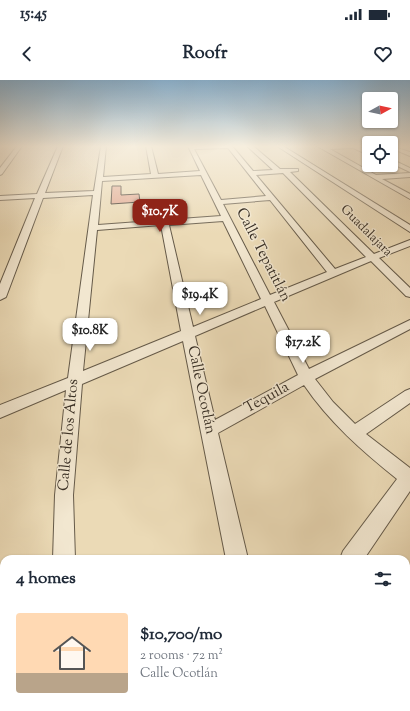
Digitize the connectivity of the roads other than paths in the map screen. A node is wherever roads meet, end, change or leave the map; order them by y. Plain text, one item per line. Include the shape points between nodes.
1 (49, 175) edge
2 (99, 175) edge
3 (164, 175) edge
4 (204, 175) edge
5 (253, 175) edge
6 (287, 175) edge
7 (327, 175) edge
8 (372, 175) edge
9 (398, 175) edge
10 (155, 176) joint
11 (377, 178) junction
12 (99, 179) junction
13 (97, 193) junction
14 (42, 196) junction
15 (410, 197) edge
16 (0, 198) edge
17 (272, 198) junction
18 (218, 202) junction
19 (226, 218) junction
20 (164, 222) junction
21 (93, 228) junction
22 (410, 229) edge
23 (410, 243) edge
24 (372, 258) junction
25 (332, 273) junction
26 (410, 294) edge
27 (0, 297) edge
28 (269, 300) junction
29 (410, 324) edge
30 (189, 335) junction
31 (306, 377) junction
32 (74, 382) junction
33 (410, 395) edge
34 (0, 412) edge
35 (210, 430) junction
36 (355, 433) junction
37 (409, 478) edge
38 (64, 555) edge
39 (236, 555) edge
40 (354, 555) edge

1 - 14 street
2 - 12 street, Calle de los Altos
3 - 10 street
4 - 18 street, Calle Tepatitlán
5 - 17 street
6 - 24 street, Guadalajara
7 - 22 street
8 - 11 street
9 - 11 street
10 - 12 street
11 - 15 street
12 - 13 street, Calle de los Altos
13 - 14 street
13 - 21 street, Calle de los Altos
14 - 16 street
14 - 27 street
17 - 18 street
17 - 25 street
18 - 19 street, Calle Tepatitlán
19 - 20 street
19 - 28 street, Calle Tepatitlán
20 - 21 street
20 - 30 street, Calle Ocotlán
21 - 32 street, Calle de los Altos
23 - 24 street
24 - 25 street
24 - 26 street, Guadalajara
25 - 28 street
28 - 30 street
28 - 31 street, Calle Tepatitlán
29 - 31 street, Tequila
30 - 32 street
30 - 35 street, Calle Ocotlán
31 - 35 street, Tequila
31 - 36 street, Calle Tepatitlán via 330,409
32 - 34 street
32 - 38 street, Calle de los Altos via 64,495
33 - 36 street
35 - 39 street, Calle Ocotlán
36 - 37 street, Calle Tepatitlán
37 - 40 street

